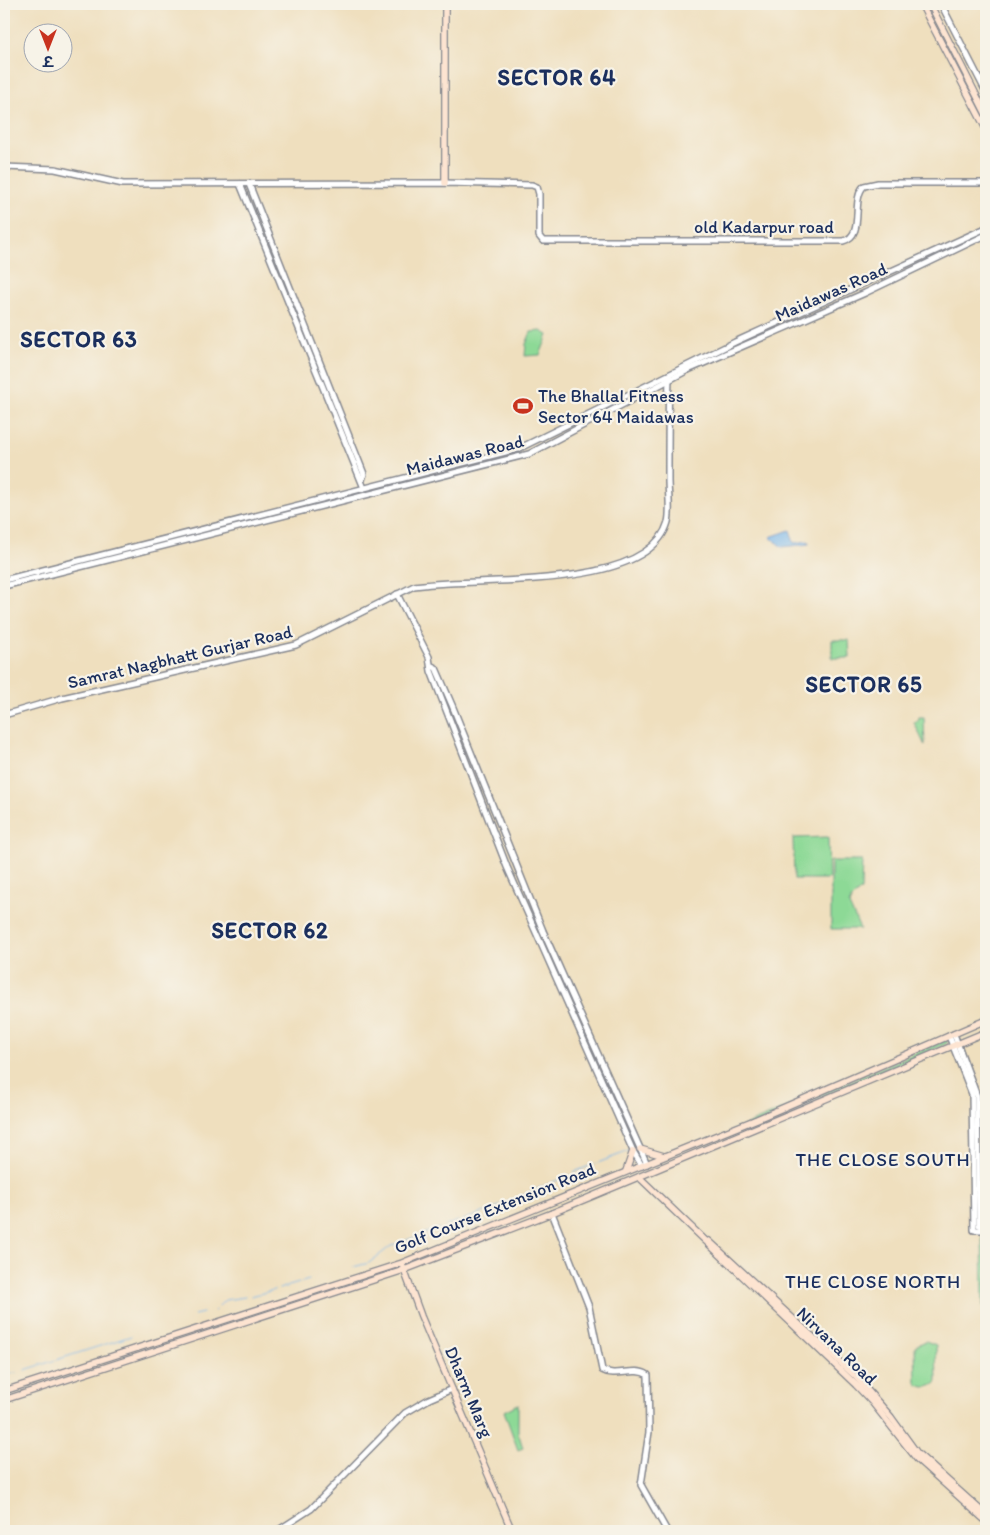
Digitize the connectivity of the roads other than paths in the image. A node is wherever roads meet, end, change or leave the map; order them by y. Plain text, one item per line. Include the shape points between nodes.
1 (445, 4) edge
2 (921, 4) edge
3 (930, 4) edge
4 (941, 4) edge
5 (958, 36) junction
6 (949, 40) junction
7 (961, 43) junction
8 (952, 48) junction
9 (976, 73) junction
10 (967, 77) junction
11 (986, 92) edge
12 (986, 114) edge
13 (986, 129) edge
14 (4, 167) edge
15 (445, 183) junction
16 (986, 183) edge
17 (240, 184) junction
18 (249, 184) junction
19 (986, 228) edge
20 (986, 235) edge
21 (669, 372) junction
22 (669, 380) junction
23 (362, 480) junction
24 (364, 487) junction
25 (366, 494) junction
26 (66, 567) junction
27 (4, 580) edge
28 (4, 586) edge
29 (397, 594) junction
30 (432, 666) junction
31 (4, 715) edge
32 (986, 1020) edge
33 (986, 1032) edge
34 (951, 1035) junction
35 (956, 1045) junction
36 (737, 1127) junction
37 (741, 1135) junction
38 (636, 1150) junction
39 (678, 1151) junction
40 (665, 1156) junction
41 (680, 1159) junction
42 (645, 1165) junction
43 (626, 1171) junction
44 (640, 1176) junction
45 (563, 1198) junction
46 (567, 1206) junction
47 (552, 1213) junction
48 (977, 1227) junction
49 (986, 1228) edge
50 (986, 1233) edge
51 (447, 1245) junction
52 (451, 1252) junction
53 (400, 1264) junction
54 (402, 1271) junction
55 (451, 1390) junction
56 (5, 1391) edge
57 (6, 1399) edge
58 (986, 1515) edge
59 (986, 1520) edge
60 (277, 1531) edge
61 (510, 1531) edge
62 (667, 1531) edge

1 - 15 main road
2 - 13 main road
3 - 6 main road
4 - 5 street
5 - 6 street
5 - 7 street
6 - 8 main road
7 - 8 street
7 - 9 street
8 - 10 main road
9 - 10 street
9 - 11 street
10 - 12 main road
14 - 17 street via 54,169 123,184
15 - 16 street, old Kadarpur road via 537,187 541,240 843,241 855,232 857,197 864,186 878,183
15 - 18 street
17 - 18 street
17 - 23 street
18 - 23 street via 352,441 364,474
19 - 21 street, Maidawas Road
20 - 22 street, Maidawas Road
21 - 22 street, Samrat Nagbhatt Gurjar Road
21 - 24 street, Maidawas Road via 532,443
22 - 25 street, Maidawas Road via 529,454
22 - 29 street, Samrat Nagbhatt Gurjar Road via 668,520 654,546 628,560 570,577 433,583 414,586
23 - 24 street
24 - 25 street
24 - 26 street, Maidawas Road
25 - 26 street, Maidawas Road via 186,542
26 - 27 street, Maidawas Road
26 - 28 street, Maidawas Road
29 - 30 street
29 - 31 street, Samrat Nagbhatt Gurjar Road via 296,645 62,698
30 - 38 street via 431,671 507,867
30 - 38 street via 436,668 452,705 542,931
32 - 34 main road, Golf Course Extension Road
33 - 35 main road, Golf Course Extension Road
34 - 35 street
34 - 36 main road, Golf Course Extension Road
35 - 37 main road, Golf Course Extension Road
35 - 48 street via 977,1096
36 - 37 main road
36 - 39 main road, Golf Course Extension Road
37 - 41 main road, Golf Course Extension Road
38 - 40 main road
38 - 42 street
38 - 43 main road
39 - 40 main road, Golf Course Extension Road
39 - 41 main road
40 - 42 main road, Golf Course Extension Road
41 - 44 main road, Golf Course Extension Road
42 - 43 main road, Golf Course Extension Road
43 - 45 main road, Golf Course Extension Road
44 - 46 main road, Golf Course Extension Road
44 - 58 main road, Nirvana Road via 855,1376 917,1453
44 - 59 main road, Nirvana Road via 856,1385 917,1459
45 - 46 main road
45 - 51 main road, Golf Course Extension Road
46 - 47 main road, Golf Course Extension Road
47 - 52 main road, Golf Course Extension Road
47 - 62 street via 589,1307 602,1370 610,1373 640,1372 648,1376 649,1432 641,1485
48 - 49 street
48 - 50 street
51 - 52 main road
51 - 53 main road, Golf Course Extension Road
52 - 54 main road, Golf Course Extension Road
53 - 54 main road, Dharm Marg
53 - 56 main road, Golf Course Extension Road
54 - 55 main road, Dharm Marg
54 - 57 main road, Golf Course Extension Road
55 - 60 street via 405,1413 311,1509
55 - 61 main road, Dharm Marg

